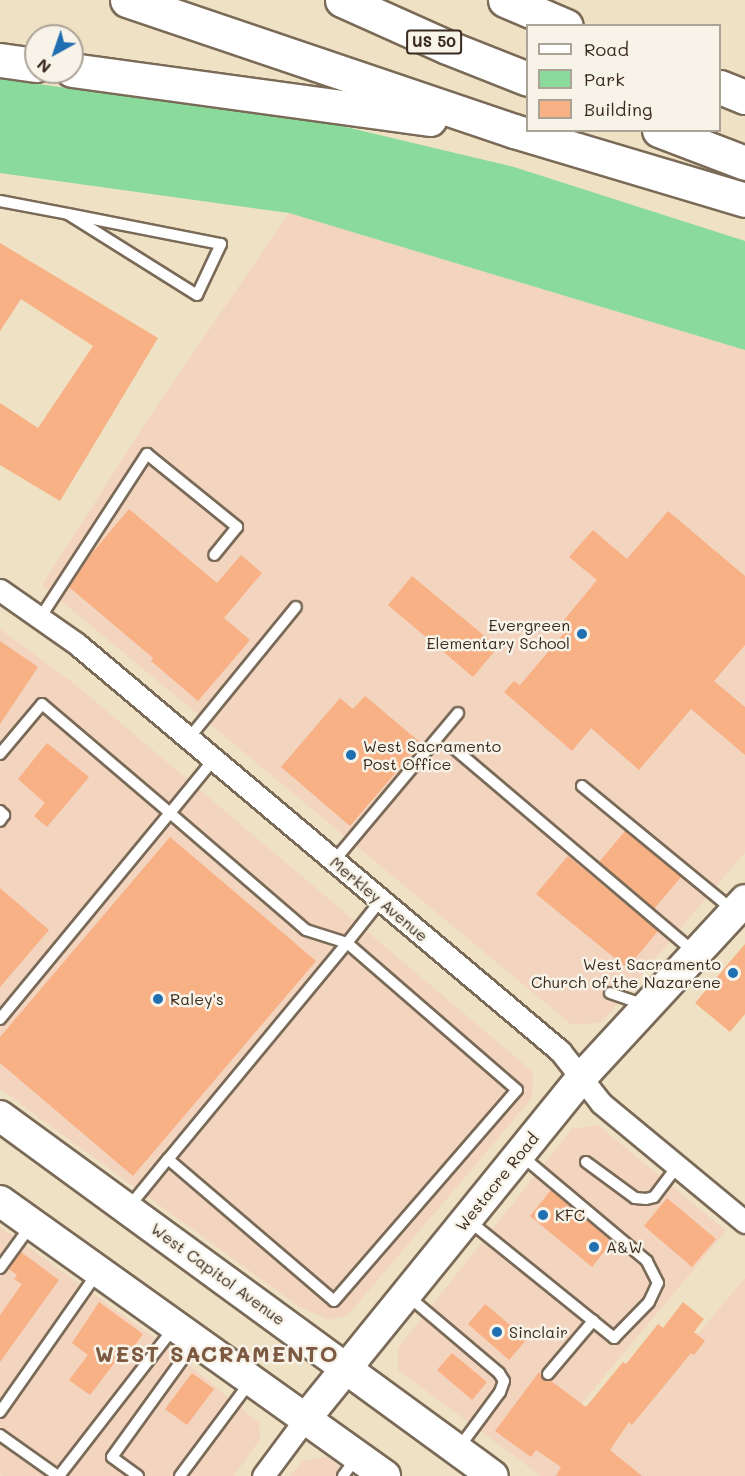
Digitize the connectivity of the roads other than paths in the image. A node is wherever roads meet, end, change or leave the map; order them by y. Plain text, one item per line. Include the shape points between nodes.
1 (127, 0) edge
2 (342, 0) edge
3 (505, 0) edge
4 (561, 24) edge
5 (0, 60) edge
6 (24, 63) edge
7 (84, 72) edge
8 (526, 78) edge
9 (721, 87) edge
10 (745, 97) edge
11 (514, 131) junction
12 (664, 132) edge
13 (745, 163) edge
14 (745, 200) edge
15 (0, 201) edge
16 (68, 214) junction
17 (214, 555) dead end
18 (0, 590) edge
19 (296, 607) dead end
20 (40, 618) junction
21 (458, 713) dead end
22 (189, 738) junction
23 (456, 750) dead end
24 (0, 754) edge
25 (214, 759) junction
26 (582, 786) dead end
27 (0, 811) edge
28 (170, 813) junction
29 (0, 821) edge
30 (334, 861) junction
31 (381, 900) junction
32 (740, 905) edge
33 (346, 943) junction
34 (695, 954) junction
35 (610, 993) dead end
36 (647, 1007) junction
37 (0, 1019) edge
38 (581, 1078) junction
39 (0, 1116) edge
40 (520, 1153) junction
41 (168, 1159) junction
42 (586, 1162) dead end
43 (677, 1167) junction
44 (0, 1201) edge
45 (128, 1208) junction
46 (466, 1219) junction
47 (745, 1222) edge
48 (32, 1224) junction
49 (0, 1268) edge
50 (98, 1272) junction
51 (405, 1294) junction
52 (593, 1321) junction
53 (185, 1335) junction
54 (345, 1367) junction
55 (548, 1374) dead end
56 (250, 1382) junction
57 (0, 1412) edge
58 (306, 1418) junction
59 (0, 1435) edge
60 (457, 1449) junction
61 (350, 1466) edge
62 (59, 1476) edge
63 (138, 1476) edge
64 (180, 1476) edge
65 (263, 1476) edge
66 (385, 1476) edge
67 (494, 1476) edge

1 - 11 highway
2 - 8 highway, US 50
3 - 4 highway
5 - 6 highway
7 - 11 highway
9 - 10 highway
11 - 14 highway
12 - 13 highway
15 - 16 lane
16 - 16 lane via 150,230 221,244 197,295
17 - 20 lane via 237,527 147,454
18 - 20 street, Merkley Avenue
19 - 22 lane
20 - 22 street, Merkley Avenue
21 - 30 lane
22 - 25 street, Merkley Avenue
23 - 34 lane
24 - 28 lane via 42,704
25 - 28 lane
25 - 30 street, Merkley Avenue
26 - 32 lane
27 - 29 lane via 4,815
28 - 33 lane via 306,930
28 - 37 lane
30 - 31 street, Merkley Avenue
31 - 33 lane
31 - 38 street, Merkley Avenue via 560,1051
32 - 34 main road, Westacre Road
33 - 41 lane
33 - 41 lane via 517,1090 334,1301
34 - 36 main road, Westacre Road
35 - 36 lane
36 - 38 main road, Westacre Road
38 - 40 main road, Westacre Road
38 - 43 street, Merkley Avenue via 601,1103
39 - 45 main road, West Capitol Avenue
40 - 46 main road, Westacre Road
40 - 52 lane via 647,1261 658,1283 649,1302 614,1338
41 - 45 lane
42 - 43 lane via 635,1198 646,1199 654,1197
43 - 47 street, Merkley Avenue
44 - 48 main road
45 - 54 main road, West Capitol Avenue
46 - 51 main road, Westacre Road
46 - 52 lane
48 - 49 lane
48 - 50 main road
50 - 53 main road
50 - 57 lane
51 - 54 main road, Westacre Road
51 - 60 lane via 504,1381
52 - 55 lane
53 - 56 main road
53 - 62 lane
53 - 63 lane via 112,1457
54 - 58 main road, Westacre Road
54 - 60 main road, West Capitol Avenue
56 - 58 main road
56 - 64 lane
58 - 61 main road
58 - 65 street, Westacre Road
59 - 62 lane
60 - 67 main road, West Capitol Avenue
61 - 66 main road

